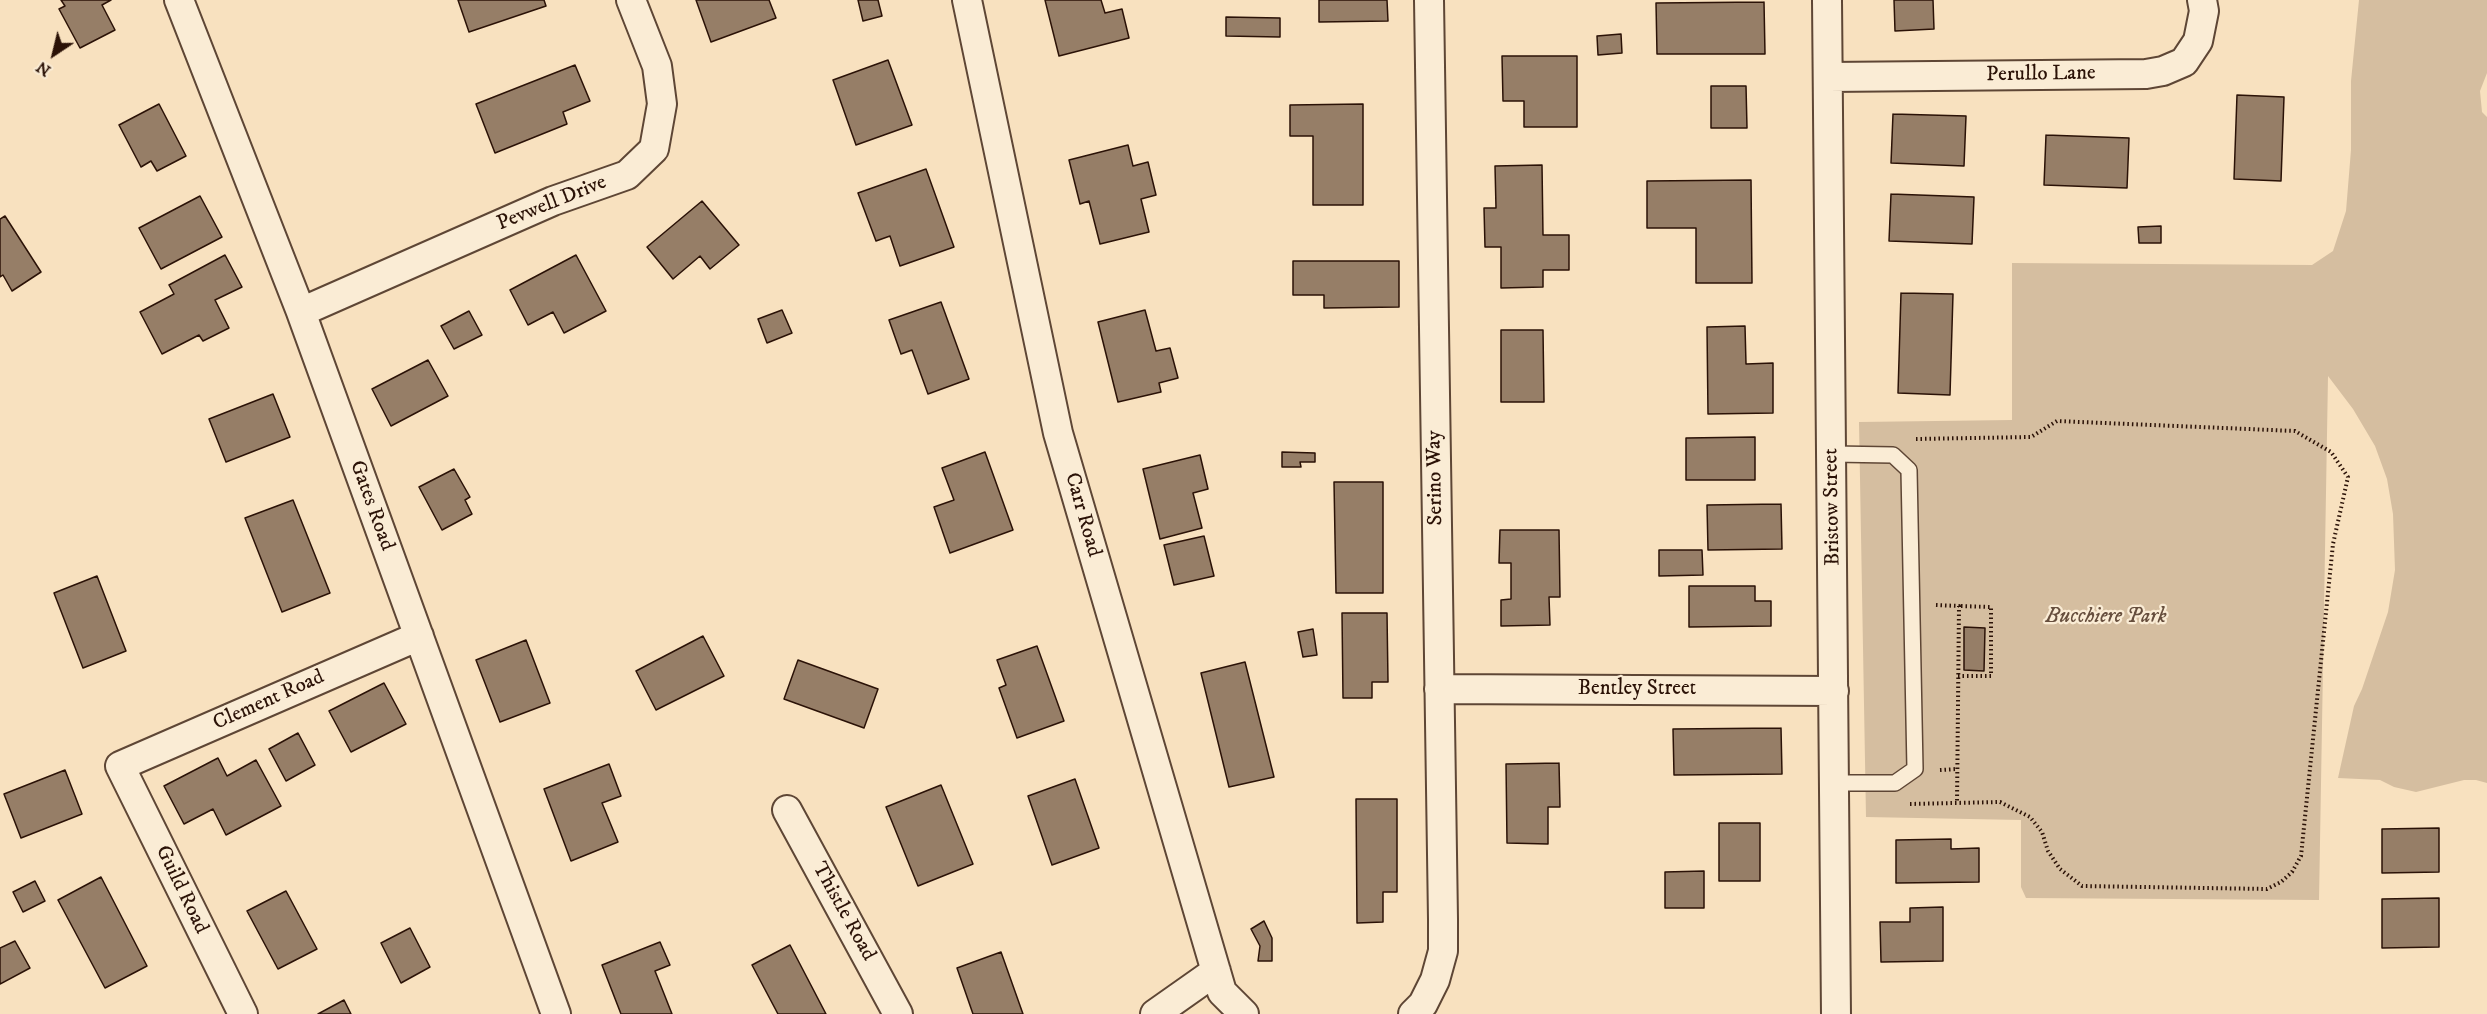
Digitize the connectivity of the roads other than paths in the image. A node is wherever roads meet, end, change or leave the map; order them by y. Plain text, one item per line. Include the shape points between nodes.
1 (179, 0) edge
2 (631, 0) edge
3 (967, 0) edge
4 (1429, 0) edge
5 (1827, 0) edge
6 (2202, 0) edge
7 (1829, 77) junction
8 (301, 312) junction
9 (1833, 454) junction
10 (419, 636) junction
11 (1439, 689) junction
12 (1834, 691) junction
13 (120, 766) joint
14 (1835, 783) junction
15 (787, 810) dead end
16 (1216, 971) junction
17 (243, 1014) edge
18 (556, 1014) edge
19 (898, 1014) edge
20 (1155, 1014) edge
21 (1244, 1014) edge
22 (1413, 1014) edge
23 (1836, 1014) edge

1 - 8 street, Gates Road
2 - 8 street, Pevwell Drive via 657,66 662,104 654,149 627,175 554,201
3 - 16 street, Carr Road via 1058,433
4 - 11 street, Serino Way
5 - 7 street, Bristow Street
6 - 7 street, Perullo Lane via 2204,11 2198,41 2184,62 2163,71
7 - 9 street, Bristow Street
8 - 10 street, Gates Road
9 - 12 street, Bristow Street
9 - 14 lane via 1893,454 1909,470 1915,769 1895,783
10 - 13 street, Clement Road
10 - 18 street, Gates Road
11 - 12 street, Bentley Street
11 - 22 street, Serino Way via 1441,957 1435,980
12 - 14 street, Bristow Street
13 - 17 street, Guild Road
14 - 23 street, Bristow Street
15 - 19 street, Thistle Road
16 - 20 street
16 - 21 street, Carr Road via 1222,992

